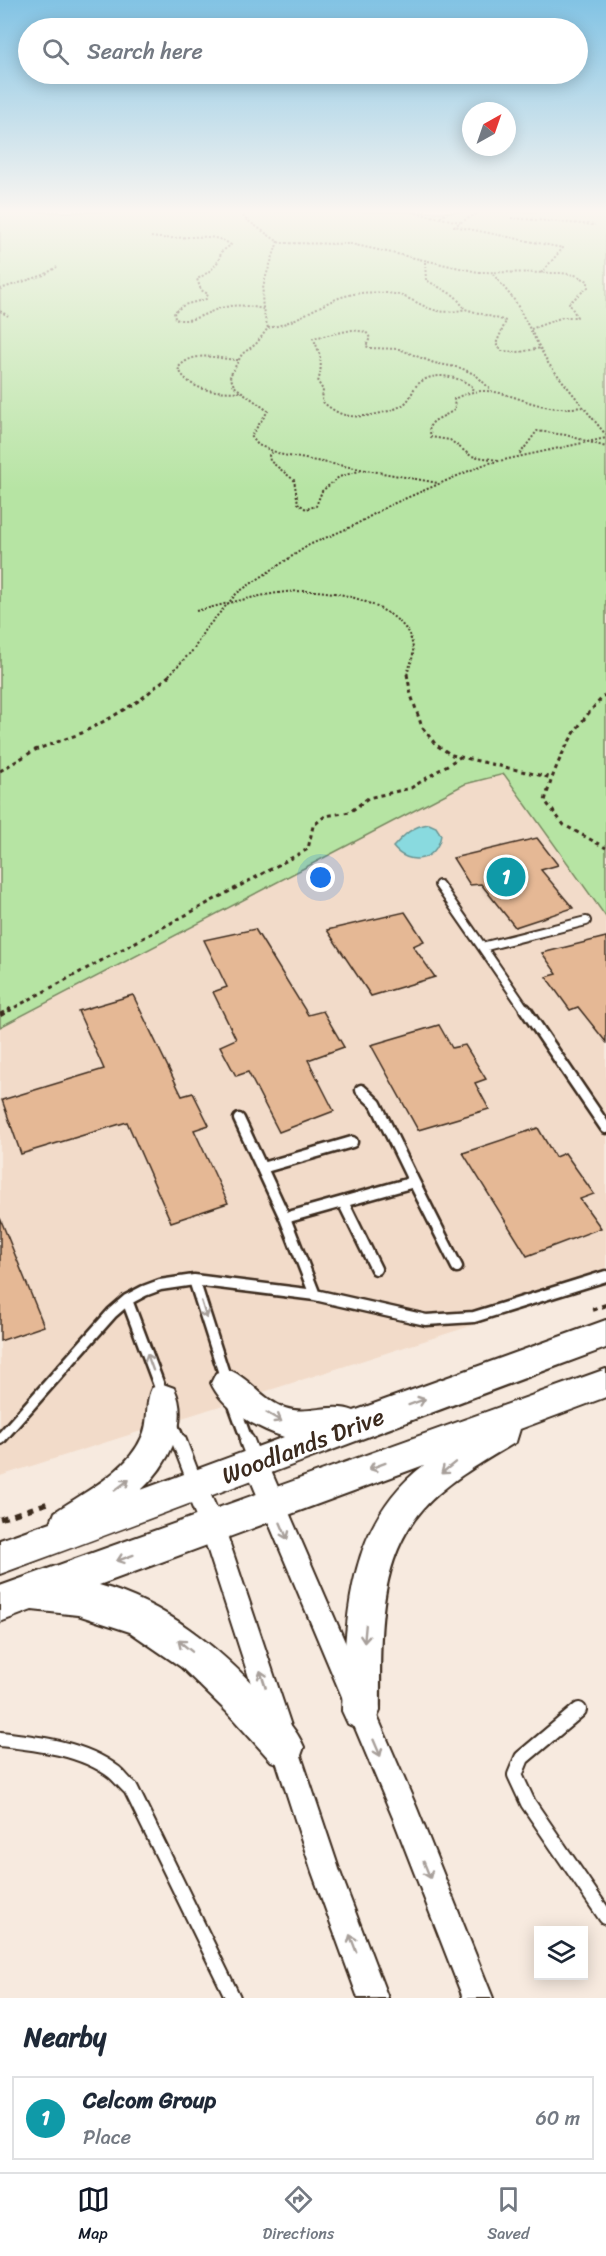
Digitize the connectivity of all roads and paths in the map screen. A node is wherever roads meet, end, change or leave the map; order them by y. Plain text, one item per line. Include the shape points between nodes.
1 (185, 305) edge
2 (225, 305) edge
3 (246, 305) edge
4 (263, 305) edge
5 (324, 305) edge
6 (417, 305) edge
7 (463, 305) edge
8 (518, 305) edge
9 (570, 305) edge
10 (263, 309) junction
11 (465, 309) junction
12 (0, 311) edge
13 (8, 315) dead end
14 (268, 328) junction
15 (531, 329) junction
16 (541, 348) junction
17 (238, 360) junction
18 (472, 390) junction
19 (491, 390) junction
20 (243, 392) junction
21 (584, 407) junction
22 (606, 436) edge
23 (588, 441) junction
24 (606, 447) edge
25 (272, 452) junction
26 (516, 456) junction
27 (500, 461) junction
28 (363, 470) junction
29 (439, 483) junction
30 (227, 604) junction
31 (196, 611) dead end
32 (606, 694) edge
33 (460, 757) junction
34 (0, 771) edge
35 (552, 778) junction
36 (606, 848) edge
37 (439, 885) dead end
38 (586, 921) dead end
39 (482, 947) junction
40 (0, 1015) edge
41 (361, 1090) dead end
42 (238, 1119) dead end
43 (606, 1128) edge
44 (352, 1142) dead end
45 (262, 1168) junction
46 (414, 1182) junction
47 (343, 1202) junction
48 (285, 1218) junction
49 (457, 1268) dead end
50 (376, 1269) dead end
51 (606, 1276) edge
52 (194, 1280) junction
53 (315, 1295) junction
54 (128, 1300) junction
55 (606, 1334) edge
56 (227, 1383) junction
57 (606, 1383) edge
58 (163, 1398) junction
59 (550, 1402) junction
60 (373, 1418) junction
61 (0, 1439) edge
62 (256, 1464) junction
63 (196, 1487) junction
64 (273, 1504) junction
65 (212, 1526) junction
66 (40, 1543) junction
67 (0, 1557) edge
68 (14, 1599) edge
69 (579, 1710) dead end
70 (361, 1711) junction
71 (0, 1739) edge
72 (285, 1747) junction
73 (606, 1917) edge
74 (233, 1998) edge
75 (373, 1998) edge
76 (478, 1998) edge

1 - 2 path via 174,312 175,320 186,322
3 - 10 path
4 - 10 path
5 - 14 path via 290,324
6 - 11 path via 441,313
7 - 11 path
8 - 15 path
9 - 15 path via 577,317 563,317
10 - 14 path
11 - 16 path via 506,321 496,344 502,351
12 - 13 path
14 - 17 path
15 - 16 path
16 - 21 path via 548,363
17 - 20 path via 230,376 234,386
17 - 20 path via 192,356 178,368 200,390
18 - 19 path
18 - 19 path via 461,380 429,378 395,408 348,416 322,401 323,390 318,382 322,368 313,338 352,330 366,332 370,338 366,346 370,348 399,349 434,363 461,368 476,375
18 - 27 path via 454,399 455,410 434,421 428,433 436,439 450,440 471,456
19 - 21 path via 549,407
20 - 25 path via 268,411 250,436
21 - 22 path
22 - 23 path
23 - 24 path
23 - 26 path
23 - 26 path via 537,431 530,436 526,449
25 - 28 path
25 - 28 path via 270,461 294,480 298,503 306,509 317,506 322,491 339,477
26 - 27 path
27 - 29 path
28 - 29 path
29 - 30 path via 309,545 237,593
30 - 31 path
30 - 33 path via 291,590 327,589 358,596 390,614 406,625 414,650 407,675 424,733 438,746
30 - 34 path via 179,667 140,700 82,733 35,750
32 - 35 path via 576,728
33 - 35 path
33 - 40 path via 411,788 368,798 350,812 325,816 313,826 308,849
35 - 36 path via 545,801 551,812 579,835
37 - 39 lane
38 - 39 lane
39 - 43 lane
41 - 46 lane via 382,1114
42 - 45 lane
44 - 45 lane
45 - 48 lane
46 - 47 lane
46 - 49 lane
47 - 48 lane
47 - 50 lane
48 - 53 lane
51 - 53 lane via 474,1317 450,1319 426,1320
52 - 53 lane
52 - 54 lane via 160,1285
52 -> 56 lane
58 -> 54 lane
54 - 61 lane
60 -> 55 main road, Woodlands Drive
56 -> 60 main road via 284,1423 315,1425
56 - 62 lane
57 - 59 main road, Woodlands Drive
58 - 63 lane
66 -> 58 main road via 124,1483 148,1459 160,1436
59 -> 64 main road, Woodlands Drive
59 -> 70 main road via 462,1457 412,1497 389,1528 369,1590
60 - 62 main road, Woodlands Drive
62 - 63 main road, Woodlands Drive
62 - 64 street
63 - 65 street
63 - 66 main road, Woodlands Drive
64 - 65 main road, Woodlands Drive
64 -> 70 street
65 -> 68 main road, Woodlands Drive
72 -> 65 street
66 - 67 main road, Woodlands Drive
72 -> 68 main road via 216,1672 168,1632 133,1614 77,1596
69 - 73 lane via 522,1758 515,1776 528,1803
70 -> 76 street
71 - 74 lane via 84,1758 112,1771 131,1789
75 -> 72 street

